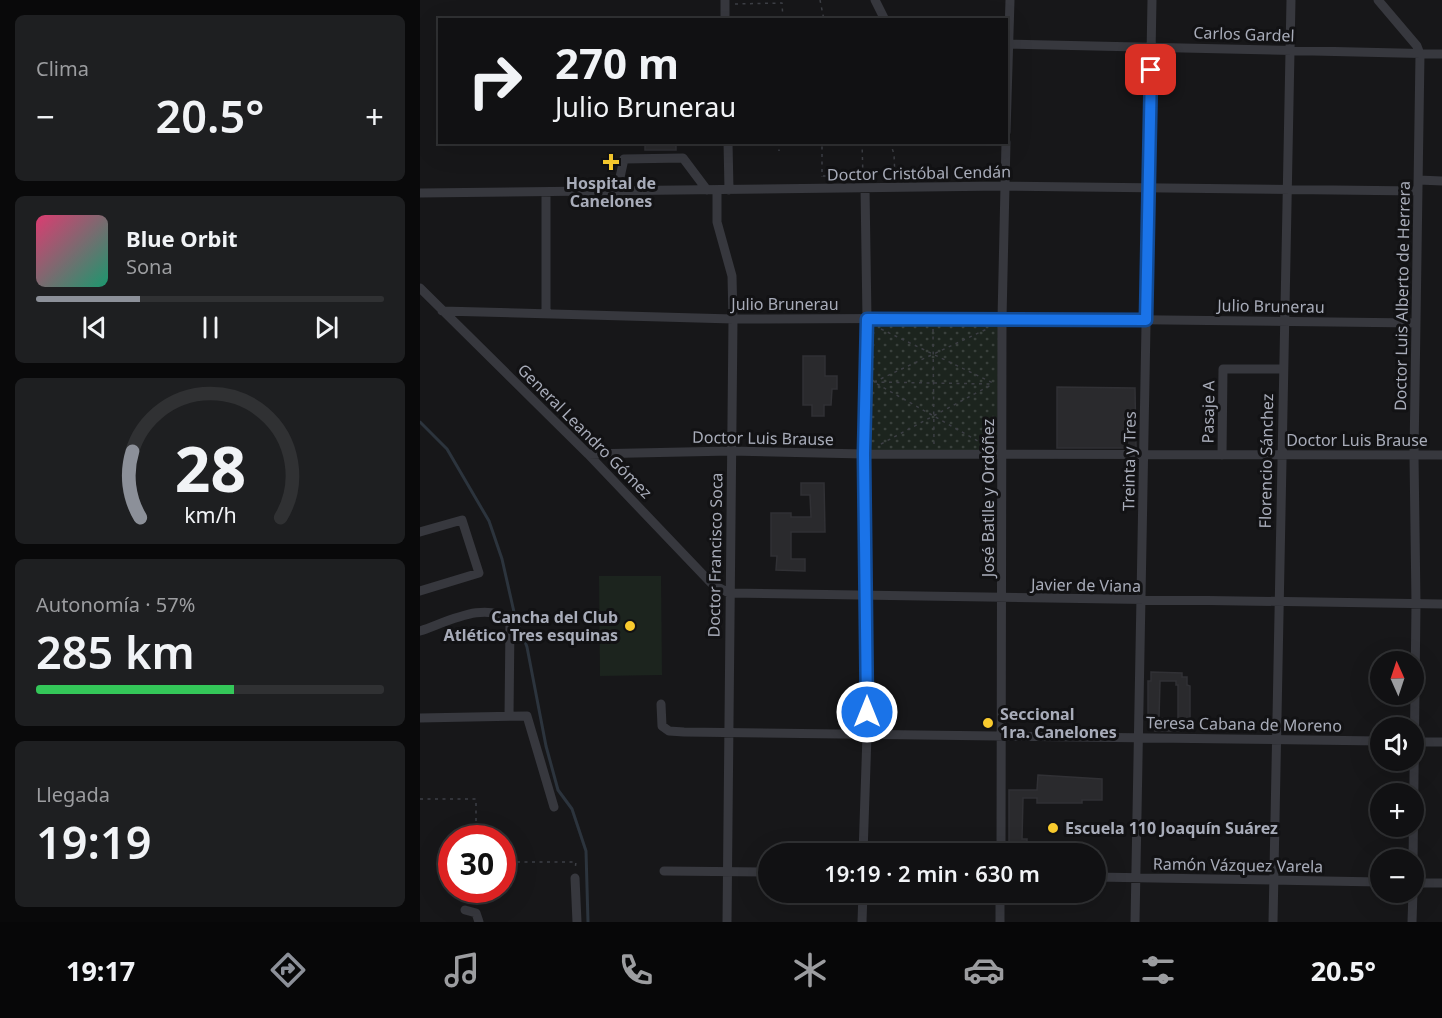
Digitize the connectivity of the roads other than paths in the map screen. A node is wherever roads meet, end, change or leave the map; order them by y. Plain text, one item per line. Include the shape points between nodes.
1 (875, 0) edge
2 (1010, 0) edge
3 (1152, 0) edge
4 (1291, 0) edge
5 (1378, 0) edge
6 (725, 2) edge
7 (725, 18) edge
8 (884, 18) edge
9 (1009, 44) junction
10 (1151, 47) junction
11 (1290, 50) junction
12 (1420, 54) junction
13 (1442, 54) edge
14 (1008, 74) edge
15 (727, 144) edge
16 (1006, 144) edge
17 (1419, 180) junction
18 (1442, 181) edge
19 (1004, 186) junction
20 (865, 188) junction
21 (1149, 189) junction
22 (707, 190) junction
23 (717, 190) junction
24 (729, 190) junction
25 (1286, 190) junction
26 (617, 191) junction
27 (1418, 191) junction
28 (546, 192) junction
29 (420, 193) edge
30 (420, 288) edge
31 (442, 311) junction
32 (546, 312) junction
33 (1002, 318) junction
34 (733, 319) junction
35 (867, 319) junction
36 (1146, 320) junction
37 (1284, 321) junction
38 (1416, 323) junction
39 (1283, 369) junction
40 (731, 451) junction
41 (588, 454) junction
42 (864, 454) junction
43 (1002, 454) junction
44 (1144, 455) junction
45 (1222, 455) junction
46 (1281, 455) junction
47 (1414, 455) junction
48 (1442, 455) edge
49 (420, 532) edge
50 (420, 591) edge
51 (729, 593) junction
52 (867, 595) junction
53 (1003, 599) junction
54 (1141, 600) junction
55 (1278, 602) junction
56 (1416, 604) junction
57 (1442, 604) edge
58 (420, 632) edge
59 (661, 704) dead end
60 (509, 716) junction
61 (1414, 717) edge
62 (420, 718) edge
63 (727, 732) junction
64 (867, 735) junction
65 (1002, 736) junction
66 (1138, 737) junction
67 (1276, 740) junction
68 (1370, 741) edge
69 (1424, 742) edge
70 (1442, 742) edge
71 (1414, 771) edge
72 (554, 807) dead end
73 (863, 843) edge
74 (1001, 843) edge
75 (1413, 849) edge
76 (664, 871) dead end
77 (727, 871) junction
78 (758, 872) edge
79 (1106, 877) edge
80 (575, 878) road end
81 (1136, 878) junction
82 (1273, 880) junction
83 (1370, 882) edge
84 (1424, 883) edge
85 (1442, 883) edge
86 (862, 903) edge
87 (1000, 903) edge
88 (1413, 903) edge
89 (465, 910) dead end
90 (478, 922) edge
91 (577, 922) edge
92 (727, 922) edge
93 (862, 922) edge
94 (1000, 922) edge
95 (1135, 922) edge
96 (1273, 922) edge
97 (1412, 922) edge

1 - 8 street
2 - 9 street
3 - 10 street, Treinta y Tres
4 - 11 street, Florencio Sánchez
5 - 12 street
6 - 7 street
9 - 10 street, Carlos Gardel
9 - 14 street
10 - 11 street, Carlos Gardel
10 - 21 street, Treinta y Tres
11 - 12 street, Carlos Gardel
11 - 25 street, Florencio Sánchez
12 - 13 street, Carlos Gardel
12 - 17 street, Doctor Luis Alberto de Herrera
15 - 24 street
16 - 19 street, José Batlle y Ordóñez
17 - 18 street
17 - 27 street, Doctor Luis Alberto de Herrera
19 - 20 street, Doctor Cristóbal Cendán
19 - 21 street, Doctor Cristóbal Cendán
19 - 33 street, José Batlle y Ordóñez
20 - 24 street, Doctor Cristóbal Cendán
20 - 35 street
21 - 25 street, Doctor Cristóbal Cendán
21 - 36 street, Treinta y Tres
22 - 23 street, Doctor Cristóbal Cendán
22 - 26 street, Doctor Cristóbal Cendán
22 - 26 street via 683,158 624,159
23 - 24 street, Doctor Cristóbal Cendán
23 - 34 street, Doctor Francisco Soca via 717,222 732,276
25 - 27 street, Doctor Cristóbal Cendán
25 - 37 street, Florencio Sánchez
26 - 28 street, Doctor Cristóbal Cendán
27 - 38 street, Doctor Luis Alberto de Herrera
28 - 29 street, Doctor Cristóbal Cendán
28 - 32 street
30 - 31 street, General Leandro Gómez
31 - 32 street, Julio Brunerau
31 - 41 street, General Leandro Gómez
32 - 34 street, Julio Brunerau
33 - 35 street, Julio Brunerau
33 - 36 street, Julio Brunerau
33 - 43 street, José Batlle y Ordóñez
34 - 35 street, Julio Brunerau
34 - 40 street, Doctor Francisco Soca
35 - 42 street
36 - 37 street, Julio Brunerau
36 - 44 street, Treinta y Tres
37 - 38 street, Julio Brunerau
37 - 39 street, Florencio Sánchez
38 - 47 street, Doctor Luis Alberto de Herrera
39 - 45 street, Pasaje A via 1223,369
39 - 46 street, Florencio Sánchez
40 - 41 street, Doctor Luis Brause
40 - 42 street, Doctor Luis Brause
40 - 51 street, Doctor Francisco Soca
41 - 51 street, General Leandro Gómez via 712,584
42 - 43 street, Doctor Luis Brause
42 - 52 street
43 - 44 street, Doctor Luis Brause
43 - 53 street, José Batlle y Ordóñez
44 - 45 street, Doctor Luis Brause
44 - 54 street, Treinta y Tres
45 - 46 street, Doctor Luis Brause
46 - 47 street, Doctor Luis Brause
46 - 55 street, Florencio Sánchez
47 - 48 street, Doctor Luis Brause
47 - 56 street, Doctor Luis Alberto de Herrera
49 - 50 street via 462,520 479,573
51 - 52 street, Javier de Viana
51 - 63 street, Doctor Francisco Soca
52 - 53 street, Javier de Viana
52 - 64 street
53 - 54 street, Javier de Viana
53 - 65 street, José Batlle y Ordóñez
54 - 55 street, Javier de Viana
54 - 66 street, Treinta y Tres
55 - 56 street, Javier de Viana
55 - 67 street, Florencio Sánchez
56 - 57 street, Javier de Viana
56 - 61 street, Doctor Luis Alberto de Herrera
58 - 60 street via 478,613 504,615 510,623
59 - 63 street, Teresa Cabana de Moreno via 662,726 669,731
60 - 62 street
60 - 72 street via 527,716
63 - 64 street, Teresa Cabana de Moreno
63 - 77 street, Doctor Francisco Soca
64 - 65 street, Teresa Cabana de Moreno
64 - 73 street
65 - 66 street, Teresa Cabana de Moreno
65 - 74 street, José Batlle y Ordóñez
66 - 67 street, Teresa Cabana de Moreno
66 - 81 street, Treinta y Tres
67 - 68 street, Teresa Cabana de Moreno
67 - 82 street, Florencio Sánchez
69 - 70 street
71 - 75 street, Doctor Luis Alberto de Herrera
76 - 77 street
77 - 78 street
77 - 92 street, Doctor Francisco Soca
79 - 81 street, Ramón Vázquez Varela
80 - 91 street
81 - 82 street, Ramón Vázquez Varela
81 - 95 street, Treinta y Tres
82 - 83 street, Ramón Vázquez Varela
82 - 96 street, Florencio Sánchez
84 - 85 street
86 - 93 street
87 - 94 street
88 - 97 street
89 - 90 street via 476,914

